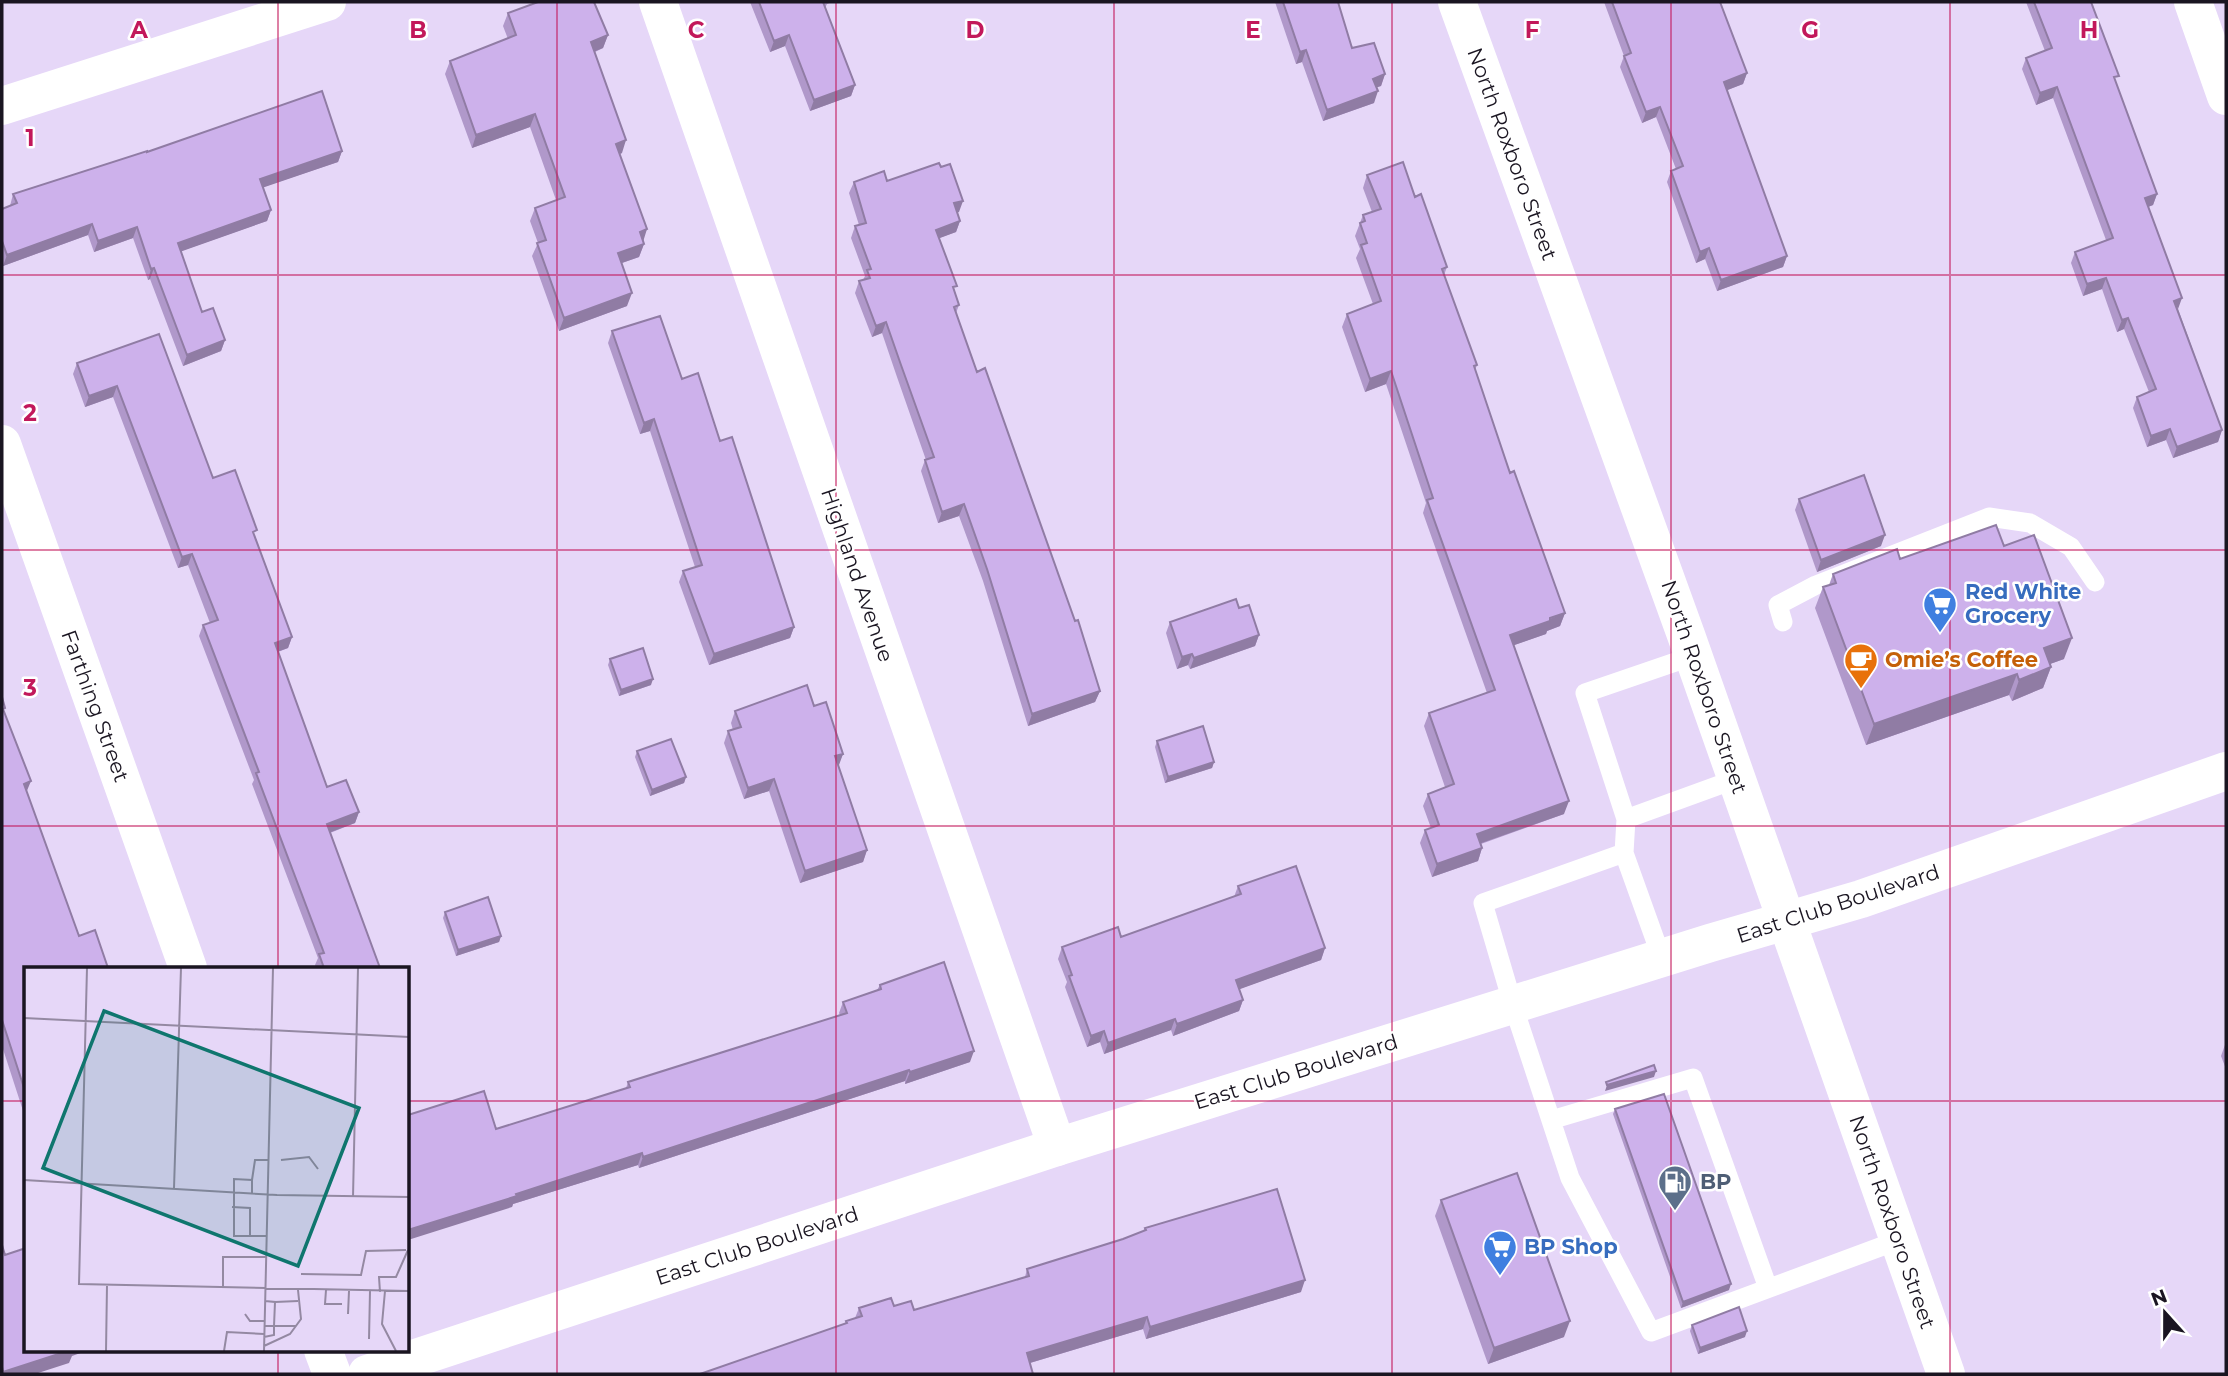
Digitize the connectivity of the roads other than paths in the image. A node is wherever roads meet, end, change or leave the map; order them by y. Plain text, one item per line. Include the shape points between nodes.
1 (327, 2) edge
2 (658, 2) edge
3 (1457, 2) edge
4 (2193, 2) edge
5 (2226, 96) edge
6 (2, 106) edge
7 (2, 444) edge
8 (2095, 582) dead end
9 (1783, 622) dead end
10 (1693, 656) junction
11 (2226, 771) edge
12 (1736, 779) junction
13 (1626, 819) junction
14 (1624, 853) junction
15 (1786, 921) junction
16 (1662, 959) junction
17 (188, 967) edge
18 (1513, 1005) junction
19 (1551, 1120) junction
20 (1057, 1147) junction
21 (1899, 1240) junction
22 (1768, 1288) junction
23 (324, 1352) edge
24 (332, 1374) edge
25 (367, 1374) edge
26 (1946, 1374) edge

1 - 6 street
2 - 20 street, Highland Avenue
3 - 10 street, North Roxboro Street
4 - 5 street
7 - 17 street, Farthing Street
8 - 9 lane via 2071,547 2030,523 1989,517 1816,585 1778,605
10 - 12 street, North Roxboro Street
10 - 13 lane via 1585,693
11 - 15 street, East Club Boulevard
12 - 13 lane
12 - 15 street, North Roxboro Street
13 - 14 lane
14 - 16 lane
14 - 18 lane via 1483,903
15 - 16 street, East Club Boulevard
15 - 21 street, North Roxboro Street
16 - 18 street, East Club Boulevard
18 - 19 lane
18 - 20 street, East Club Boulevard
19 - 22 lane via 1570,1178 1651,1332
19 - 22 lane via 1693,1078
20 - 25 street, East Club Boulevard
21 - 22 lane
21 - 26 street, North Roxboro Street
23 - 24 street

